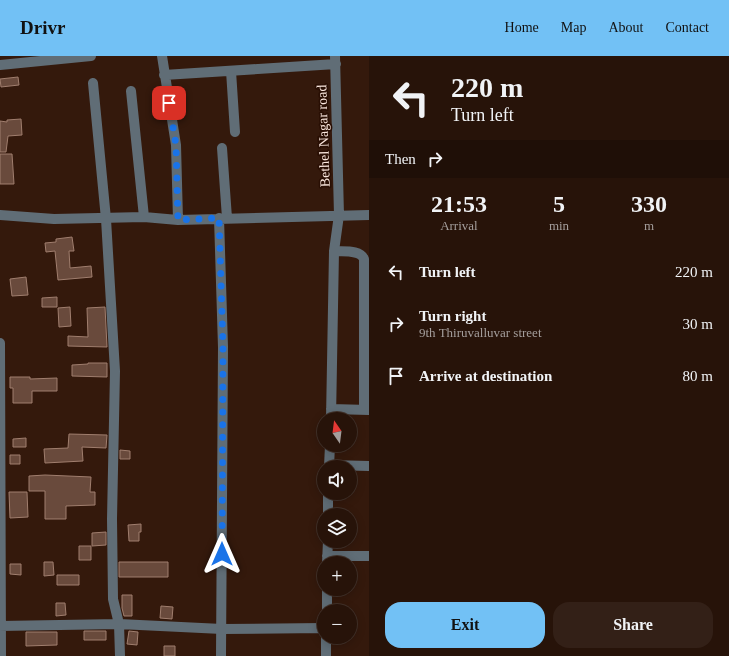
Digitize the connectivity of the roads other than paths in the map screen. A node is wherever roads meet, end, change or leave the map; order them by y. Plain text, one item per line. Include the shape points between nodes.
1 (91, 56) edge
2 (162, 56) edge
3 (335, 60) edge
4 (0, 65) edge
5 (231, 70) junction
6 (164, 75) junction
7 (93, 84) dead end
8 (131, 91) dead end
9 (235, 132) dead end
10 (222, 148) dead end
11 (0, 215) edge
12 (339, 215) junction
13 (369, 215) edge
14 (144, 217) junction
15 (223, 218) junction
16 (106, 219) junction
17 (178, 220) junction
18 (334, 251) junction
19 (367, 341) edge
20 (0, 343) edge
21 (366, 409) edge
22 (331, 412) edge
23 (345, 412) edge
24 (357, 466) edge
25 (369, 466) edge
26 (369, 556) edge
27 (357, 557) edge
28 (119, 624) junction
29 (0, 626) edge
30 (317, 628) edge
31 (222, 629) junction
32 (326, 644) edge
33 (1, 656) edge
34 (120, 656) edge
35 (221, 656) edge
36 (326, 656) edge

1 - 4 street
2 - 6 street
3 - 5 street
3 - 12 street, Bethel Nagar road
5 - 6 street
5 - 9 street
6 - 17 street via 176,145
7 - 16 street
8 - 14 street
10 - 15 street
11 - 16 street
12 - 13 street
12 - 15 street
12 - 18 street, Bethel Nagar road
14 - 16 street
14 - 17 street
15 - 17 street
15 - 31 street
16 - 28 street via 115,371 113,599
18 - 19 street via 357,253 364,259
18 - 22 street, Bethel Nagar road
19 - 21 street
20 - 29 street
21 - 23 street
24 - 25 street
26 - 27 street
28 - 29 street
28 - 31 street
28 - 34 street
29 - 33 street
30 - 31 street
31 - 35 street
32 - 36 street

